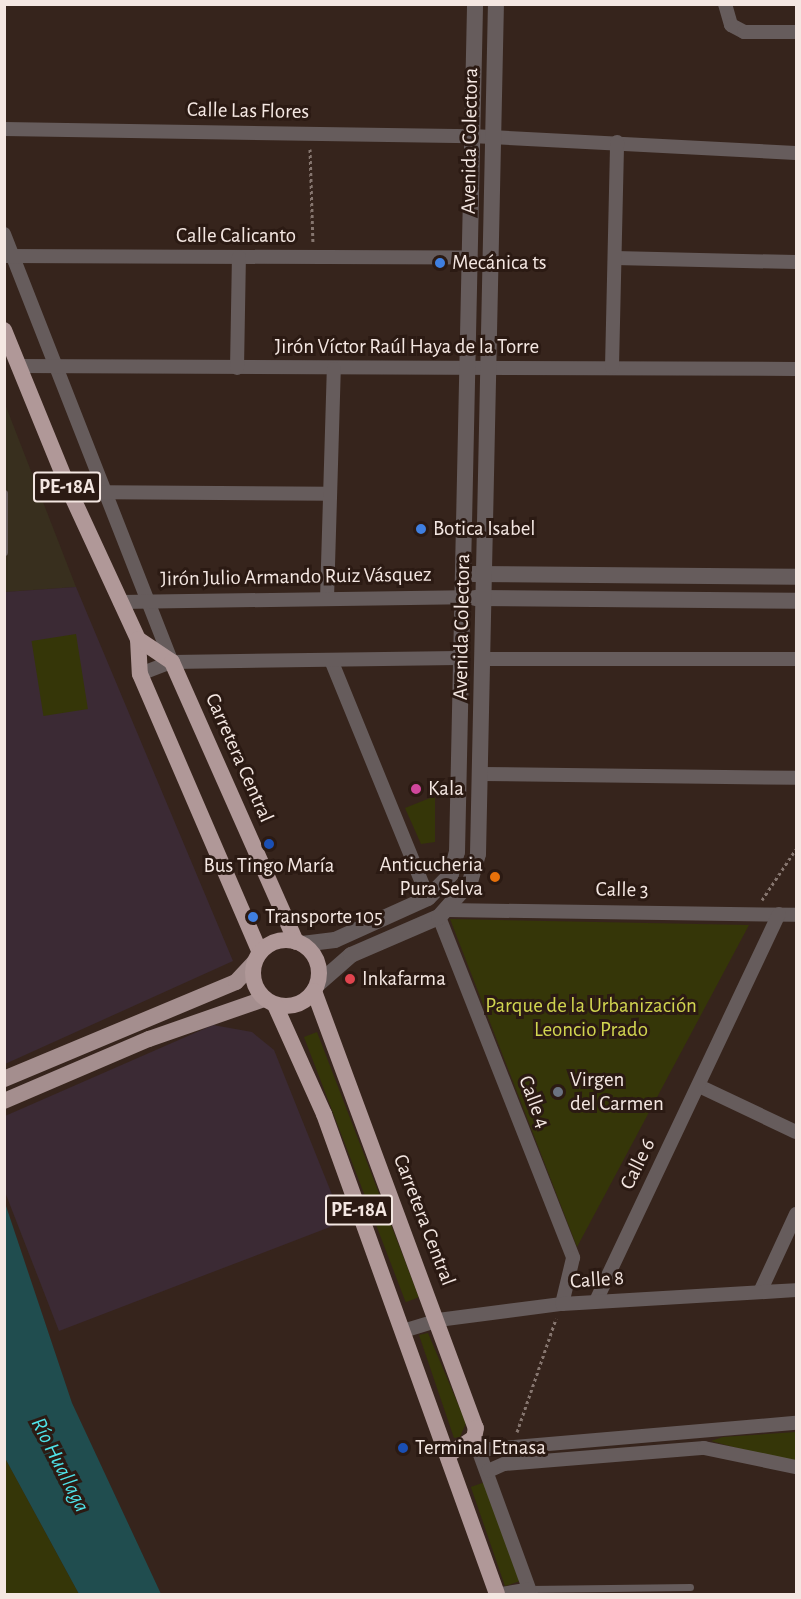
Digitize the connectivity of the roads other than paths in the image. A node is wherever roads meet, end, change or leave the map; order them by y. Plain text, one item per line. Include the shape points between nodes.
1 (475, 4) edge
2 (496, 4) edge
3 (725, 4) edge
4 (796, 32) edge
5 (4, 129) edge
6 (472, 136) junction
7 (491, 138) junction
8 (617, 142) junction
9 (796, 153) edge
10 (4, 234) edge
11 (9, 256) edge
12 (239, 257) junction
13 (466, 258) junction
14 (615, 258) junction
15 (796, 262) edge
16 (4, 330) edge
17 (18, 366) junction
18 (55, 366) junction
19 (612, 367) junction
20 (237, 368) junction
21 (334, 369) junction
22 (796, 369) edge
23 (465, 370) junction
24 (489, 370) junction
25 (104, 490) junction
26 (70, 492) junction
27 (4, 493) edge
28 (330, 494) junction
29 (4, 552) edge
30 (462, 573) junction
31 (485, 574) junction
32 (691, 576) junction
33 (796, 577) edge
34 (462, 597) junction
35 (484, 598) junction
36 (327, 599) junction
37 (689, 599) junction
38 (796, 601) edge
39 (120, 602) junction
40 (148, 602) junction
41 (138, 639) junction
42 (458, 658) junction
43 (484, 659) junction
44 (796, 659) edge
45 (331, 660) junction
46 (172, 662) junction
47 (140, 674) junction
48 (482, 774) junction
49 (796, 778) edge
50 (428, 898) junction
51 (443, 913) junction
52 (779, 914) junction
53 (796, 915) edge
54 (299, 943) junction
55 (257, 958) junction
56 (316, 987) junction
57 (270, 1002) junction
58 (4, 1079) edge
59 (699, 1086) junction
60 (4, 1101) edge
61 (796, 1132) edge
62 (796, 1214) edge
63 (796, 1290) edge
64 (760, 1292) junction
65 (596, 1301) junction
66 (562, 1304) junction
67 (438, 1320) junction
68 (403, 1330) junction
69 (796, 1423) edge
70 (476, 1444) junction
71 (448, 1454) junction
72 (796, 1467) edge
73 (488, 1471) junction
74 (690, 1587) dead end
75 (530, 1592) edge
76 (497, 1594) edge
77 (502, 1594) edge

1 - 6 street, Avenida Colectora
2 - 7 street, Avenida Colectora
3 - 4 street via 731,26 744,32
5 - 6 street, Calle Las Flores
6 - 7 street, Calle Las Flores
6 - 13 street, Avenida Colectora
7 - 8 street, Calle Las Flores
7 - 24 street, Avenida Colectora
8 - 9 street, Calle Las Flores
8 - 14 street
10 - 11 street
11 - 12 street, Calle Calicanto
11 - 18 street
12 - 13 street, Calle Calicanto
12 - 20 street
13 - 23 street, Avenida Colectora
14 - 15 street
14 - 19 street
16 - 17 highway, PE-18A
17 - 18 street, Jirón Víctor Raúl Haya de la Torre
17 - 26 highway, PE-18A
18 - 20 street, Jirón Víctor Raúl Haya de la Torre
18 - 25 street
19 - 22 street, Jirón Víctor Raúl Haya de la Torre
19 - 24 street, Jirón Víctor Raúl Haya de la Torre
20 - 21 street, Jirón Víctor Raúl Haya de la Torre
21 - 23 street, Jirón Víctor Raúl Haya de la Torre
21 - 28 street
23 - 24 street, Jirón Víctor Raúl Haya de la Torre
23 - 30 street, Avenida Colectora
24 - 31 street, Avenida Colectora
25 - 26 street
25 - 28 street
25 - 40 street
26 - 39 highway, PE-18A
27 - 29 lane
28 - 36 street
30 - 31 street, Jirón Julio Armando Ruiz Vásquez
30 - 34 street, Avenida Colectora
31 - 32 street, Jirón Julio Armando Ruiz Vásquez
31 - 35 street, Avenida Colectora
32 - 33 street, Jirón Julio Armando Ruiz Vásquez
32 - 37 street
34 - 35 street, Jirón Julio Armando Ruiz Vásquez
34 - 36 street, Jirón Julio Armando Ruiz Vásquez
34 - 42 street, Avenida Colectora
35 - 37 street, Jirón Julio Armando Ruiz Vásquez
35 - 43 street, Avenida Colectora
36 - 40 street, Jirón Julio Armando Ruiz Vásquez
37 - 38 street, Jirón Julio Armando Ruiz Vásquez
39 - 40 street, Jirón Julio Armando Ruiz Vásquez
39 - 41 highway, PE-18A
40 - 46 street
41 - 46 highway, PE-18A
41 - 47 highway, PE-18A
42 - 45 street
42 - 50 street, Avenida Colectora via 457,852 451,874
43 - 44 street
43 - 48 street, Avenida Colectora
45 - 46 street
45 - 50 street
46 - 47 street
46 - 54 highway, Carretera Central
47 - 55 highway, PE-18A
48 - 49 street
48 - 51 street, Avenida Colectora via 478,854 470,882
50 - 54 street, Avenida Colectora via 335,940
51 - 52 street, Calle 3
51 - 56 street, Avenida Colectora via 351,955
51 - 66 street, Calle 4 via 573,1258
52 - 53 street, Calle 3
52 - 59 street, Calle 6
54 - 55 highway via 283,940
54 - 56 highway via 317,961
55 - 57 highway via 253,976
55 - 58 main road via 236,982
56 - 57 highway via 297,1005
56 - 67 highway, Carretera Central / PE-18A
57 - 60 main road via 149,1039
57 - 68 highway, PE-18A via 324,1114
59 - 61 street
59 - 65 street, Calle 6
62 - 64 street
63 - 64 street, Calle 8
64 - 65 street, Calle 8
65 - 66 street, Calle 8
66 - 67 street, Calle 8
67 - 68 street, Calle 8
67 - 70 highway, Carretera Central / PE-18A via 476,1428
68 - 71 highway, PE-18A
69 - 70 street via 512,1446
70 - 71 highway
70 - 73 street
71 - 76 highway, PE-18A
72 - 73 street via 704,1448 504,1464
73 - 75 street
74 - 75 lane
75 - 77 street

